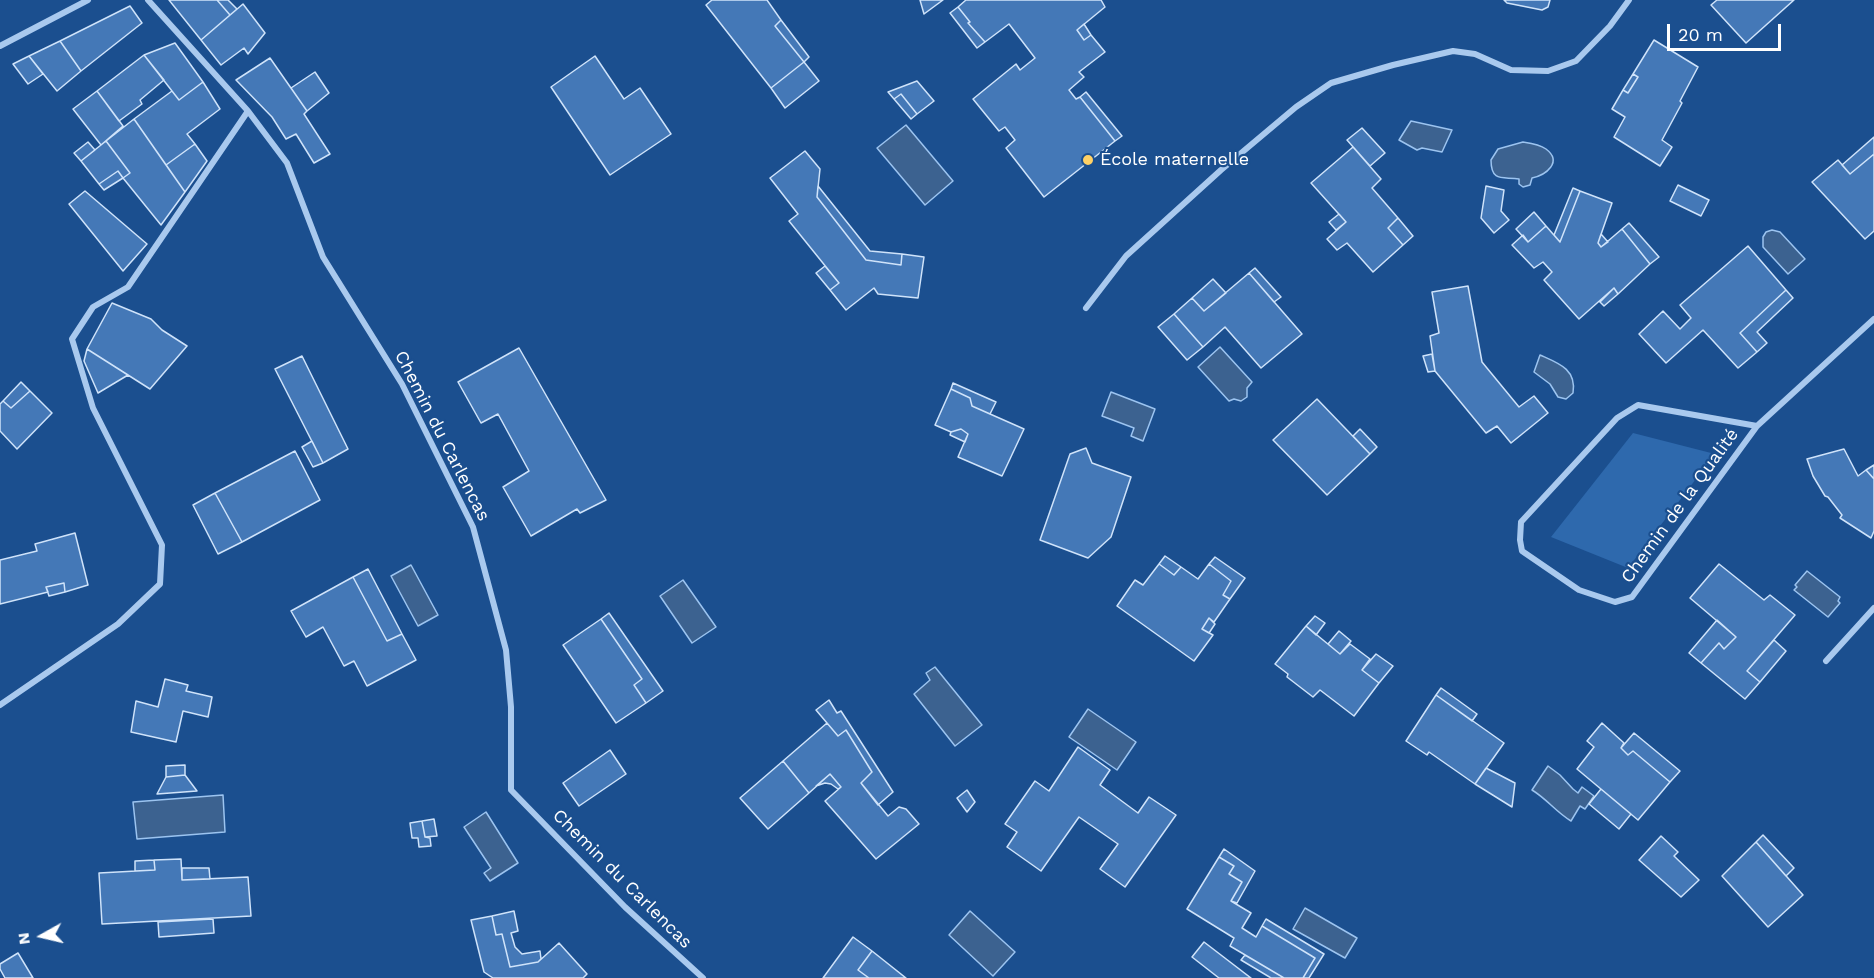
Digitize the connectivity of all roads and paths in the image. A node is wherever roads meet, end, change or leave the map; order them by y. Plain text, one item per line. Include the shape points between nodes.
1 (88, 0) edge
2 (148, 0) edge
3 (1629, 0) edge
4 (0, 46) edge
5 (248, 111) junction
6 (1086, 308) dead end
7 (1874, 319) edge
8 (1757, 426) junction
9 (1874, 608) edge
10 (1826, 661) dead end
11 (0, 705) edge
12 (703, 978) edge

1 - 4 street
2 - 5 street, Chemin du Carlencas
3 - 6 street via 1576,61 1548,71 1511,70 1475,54 1453,51 1330,83 1287,114 1126,256
5 - 11 street via 128,286 93,307 72,339 93,408 162,545 160,584 118,624
5 - 12 street, Chemin du Carlencas via 287,163 323,257 402,384 473,527 506,650 511,790 625,907
7 - 8 street, Chemin de la Qualité
8 - 8 street, Chemin de la Qualité via 1632,597 1615,602 1579,590 1522,551 1521,522 1617,418 1638,405
9 - 10 street

